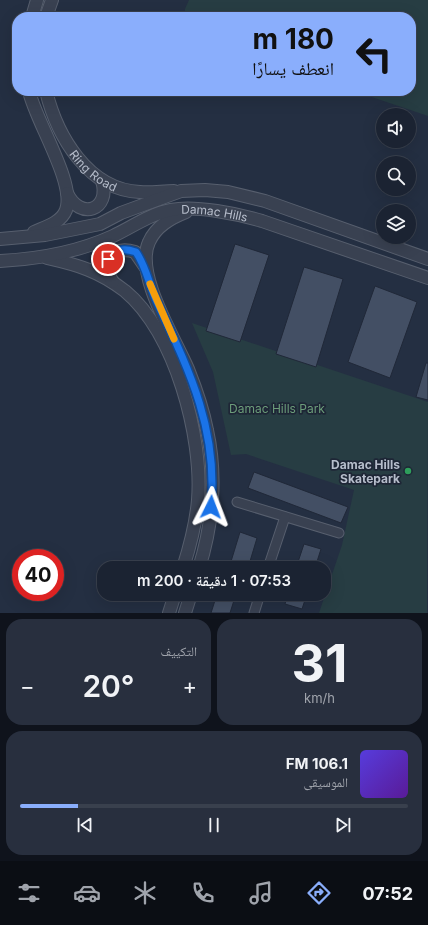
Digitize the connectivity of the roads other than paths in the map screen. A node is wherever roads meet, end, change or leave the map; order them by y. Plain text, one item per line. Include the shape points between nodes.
1 (37, 0) edge
2 (52, 0) edge
3 (33, 12) edge
4 (48, 12) edge
5 (32, 96) edge
6 (47, 96) edge
7 (102, 181) junction
8 (66, 191) junction
9 (181, 191) junction
10 (194, 209) junction
11 (18, 238) junction
12 (0, 240) edge
13 (38, 256) junction
14 (428, 259) edge
15 (0, 261) edge
16 (146, 269) junction
17 (428, 278) edge
18 (113, 282) junction
19 (237, 502) dead end
20 (284, 517) junction
21 (339, 533) dead end
22 (185, 561) edge
23 (201, 561) edge
24 (270, 561) edge
25 (173, 601) edge
26 (189, 601) edge
27 (258, 601) edge
28 (169, 613) edge
29 (185, 613) edge
30 (254, 613) edge

1 - 3 street
2 - 4 street
5 - 8 street, Ring Road via 62,172
6 - 7 street, Ring Road via 52,112 72,149 84,166
7 - 8 street via 104,198 91,209 85,210 75,206
7 - 9 street, Ring Road via 122,189 140,192
8 - 11 street, Ring Road via 66,210 61,217 49,226
9 - 11 street, Damac Hills via 121,213 100,224
9 - 14 street, Damac Hills via 205,190 247,195
10 - 13 street, Damac Hills via 172,210 155,215 80,249
10 - 16 street via 169,220 155,232 148,242
10 - 17 street, Damac Hills via 240,215 262,221
11 - 12 street, Damac Hills
13 - 15 street, Damac Hills
13 - 18 street via 82,266
16 - 18 street via 136,252 125,249 115,251 108,259 106,269
16 - 23 street via 157,304 197,393 208,431 212,463 212,496 209,528
18 - 22 street via 126,292 152,321 178,373 194,436 197,460 198,499 194,531
19 - 20 street
20 - 21 street
20 - 24 street
25 - 28 street
26 - 29 street
27 - 30 street

